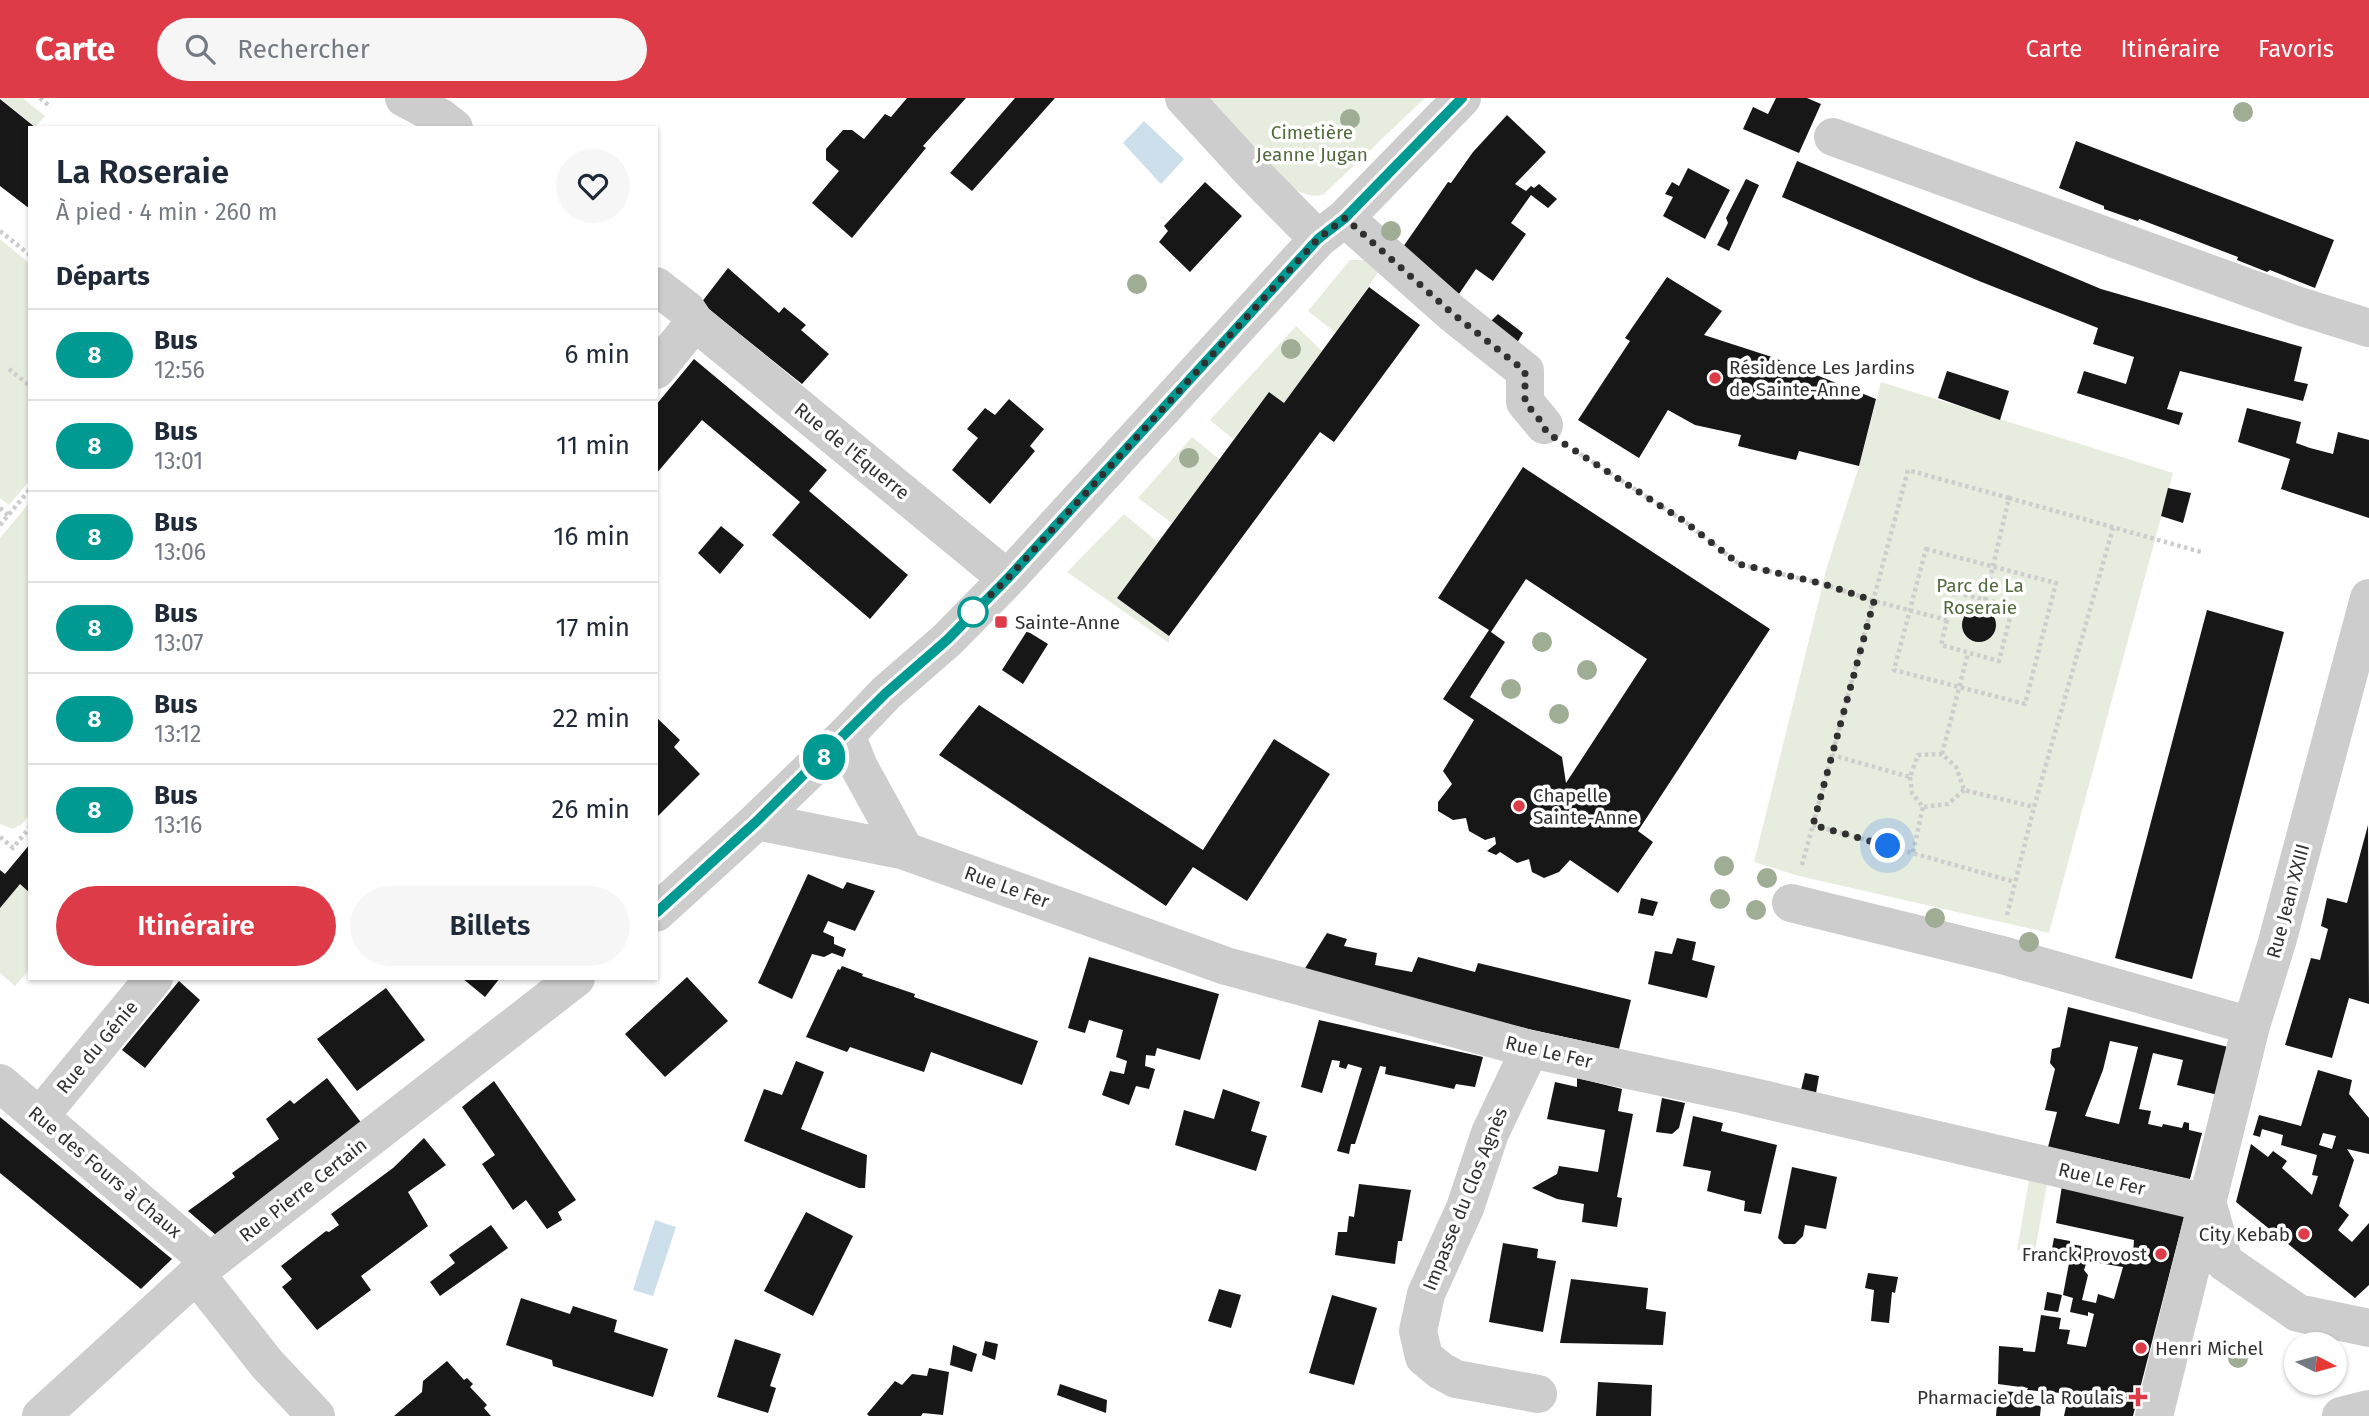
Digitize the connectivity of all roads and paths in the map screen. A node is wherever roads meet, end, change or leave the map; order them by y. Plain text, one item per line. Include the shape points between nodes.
1 (40, 98) edge
2 (404, 98) edge
3 (1184, 98) edge
4 (1462, 98) edge
5 (51, 107) dead end
6 (451, 126) edge
7 (1833, 137) dead end
8 (1331, 228) junction
9 (0, 231) edge
10 (28, 253) edge
11 (658, 288) edge
12 (695, 323) junction
13 (2369, 328) edge
14 (658, 368) edge
15 (9, 369) dead end
16 (28, 384) edge
17 (1544, 425) joint
18 (28, 491) edge
19 (2009, 498) junction
20 (0, 508) edge
21 (8, 515) junction
22 (0, 525) edge
23 (2113, 528) junction
24 (2201, 552) dead end
25 (1992, 567) junction
26 (1009, 577) junction
27 (2369, 598) edge
28 (1985, 600) junction
29 (1874, 601) junction
30 (1910, 611) junction
31 (1947, 620) junction
32 (1968, 653) junction
33 (1960, 687) junction
34 (846, 735) junction
35 (1942, 754) junction
36 (1832, 755) junction
37 (1910, 777) junction
38 (1964, 790) junction
39 (1923, 807) junction
40 (2035, 807) junction
41 (757, 821) junction
42 (1813, 825) junction
43 (28, 829) edge
44 (0, 838) edge
45 (905, 851) junction
46 (1913, 852) junction
47 (2015, 882) junction
48 (1791, 903) joint
49 (658, 911) edge
50 (2002, 955) junction
51 (152, 980) edge
52 (573, 980) edge
53 (2251, 1026) junction
54 (1530, 1049) junction
55 (0, 1083) edge
56 (40, 1116) junction
57 (2207, 1203) junction
58 (203, 1268) junction
59 (2369, 1328) edge
60 (1538, 1394) dead end
61 (2369, 1409) edge
62 (2157, 1414) edge
63 (41, 1416) edge
64 (316, 1416) edge
65 (2342, 1416) edge

1 - 5 path
2 - 6 street
3 - 8 street
4 - 8 street
7 - 13 street
8 - 17 street via 1525,371 1525,402
8 - 26 street
9 - 10 path
11 - 12 street, Rue de l'Équerre via 687,310
12 - 14 street
12 - 26 street, Rue de l'Équerre
15 - 16 path
17 - 29 path via 1546,432 1684,521 1739,564
18 - 21 path
19 - 23 path
19 - 25 path
19 - 29 path via 1908,470
20 - 21 path
21 - 22 path
23 - 24 path
23 - 40 path
25 - 28 path
25 - 30 path via 1926,549
25 - 33 path via 2056,583 2025,704
26 - 34 street
27 - 53 street, Rue Jean XXIII
28 - 31 path via 1955,592
28 - 32 path via 2013,607 1999,660
29 - 30 path
29 - 36 path
30 - 31 path
30 - 33 path via 1894,670
31 - 32 path via 1941,645
32 - 33 path
33 - 35 path
34 - 41 street
34 - 45 street
35 - 37 path via 1918,755
35 - 38 path via 1956,766
36 - 37 path
36 - 42 path
37 - 39 path via 1912,793
38 - 39 path via 1948,804
38 - 40 path
39 - 46 path
40 - 47 path
41 - 45 street, Rue Le Fer
41 - 49 street
42 - 46 path
42 - 48 path
43 - 44 path via 13,848
45 - 54 street, Rue Le Fer via 1226,966
46 - 47 path
47 - 50 path
48 - 50 street
50 - 53 street
51 - 56 street, Rue du Génie
52 - 58 street, Rue Pierre Certain
53 - 57 street, Rue Jean XXIII
54 - 57 street, Rue Le Fer
54 - 60 street, Impasse du Clos Agnès via 1490,1133 1465,1208 1426,1294 1418,1331 1424,1357 1456,1379
55 - 56 street, Rue des Fours à Chaux
56 - 58 street, Rue des Fours à Chaux
57 - 59 street via 2224,1262 2298,1313
57 - 62 street, Rue Jean XXIII
58 - 63 street, Rue Pierre Certain
58 - 64 street, Rue des Fours à Chaux via 267,1364
61 - 65 street

